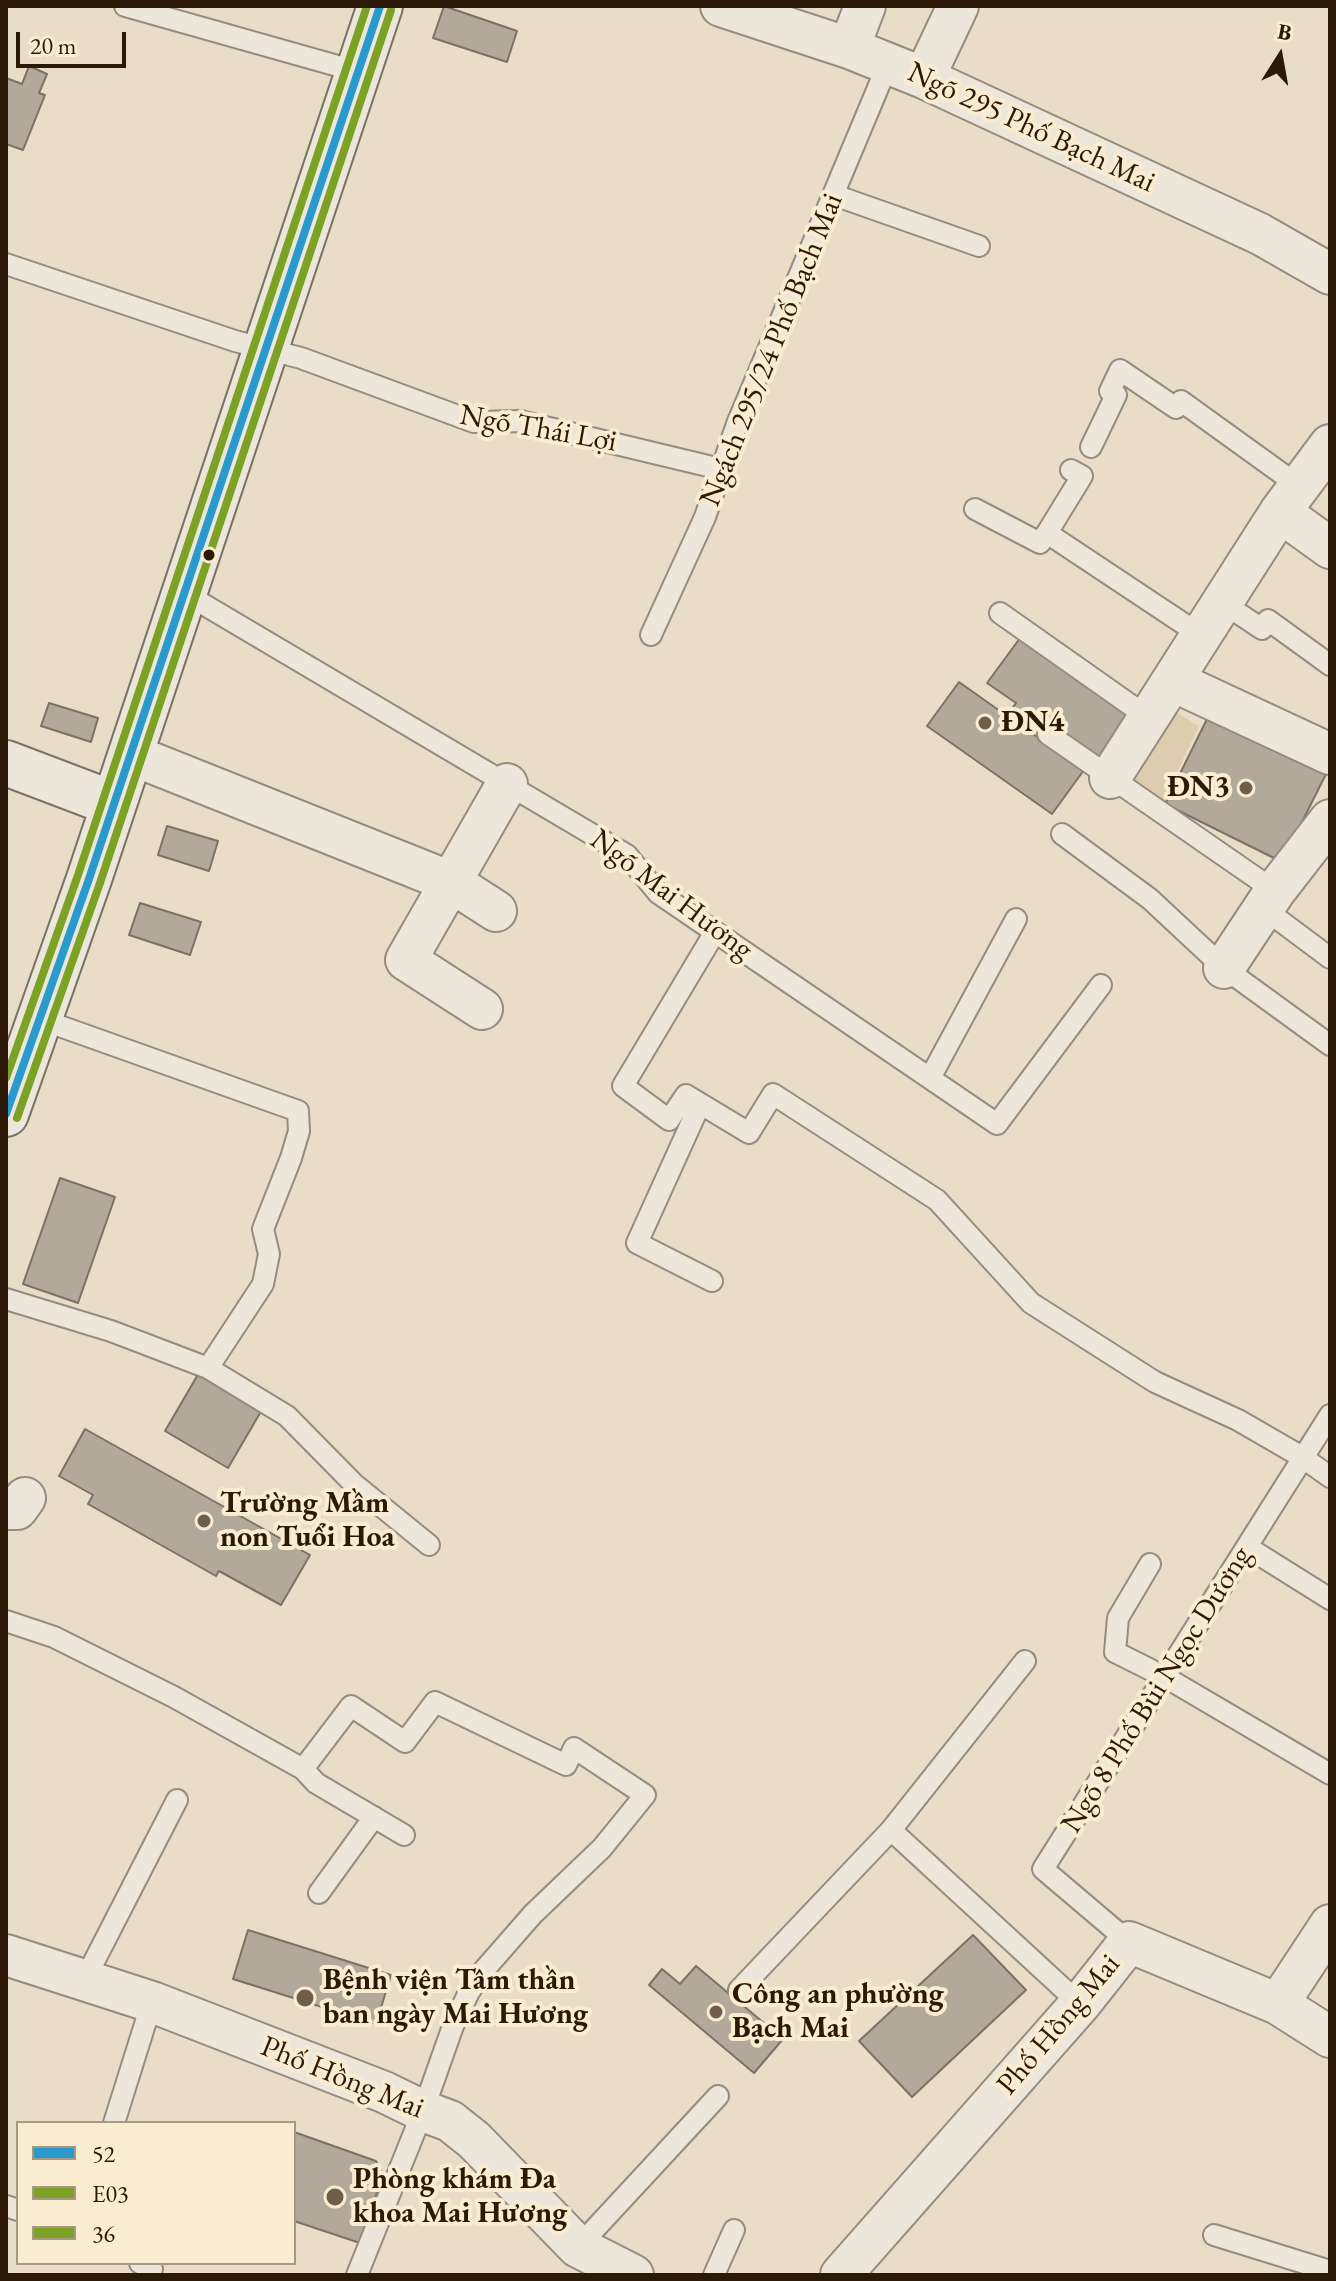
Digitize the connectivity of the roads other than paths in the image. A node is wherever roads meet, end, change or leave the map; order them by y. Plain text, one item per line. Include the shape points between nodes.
1 (125, 6) edge
2 (380, 6) edge
3 (721, 6) edge
4 (865, 6) edge
5 (958, 6) edge
6 (795, 18) edge
7 (849, 48) junction
8 (906, 71) junction
9 (359, 72) junction
10 (834, 195) junction
11 (979, 246) dead end
12 (6, 264) edge
13 (1330, 274) edge
14 (267, 351) junction
15 (1330, 445) edge
16 (1091, 447) dead end
17 (1071, 470) dead end
18 (721, 472) junction
19 (1290, 499) junction
20 (975, 509) dead end
21 (1047, 533) junction
22 (1330, 548) edge
23 (186, 594) junction
24 (1223, 603) junction
25 (1000, 613) dead end
26 (651, 635) dead end
27 (1202, 636) junction
28 (1330, 665) edge
29 (1173, 681) junction
30 (1149, 718) junction
31 (1048, 734) dead end
32 (130, 754) junction
33 (1330, 754) edge
34 (6, 763) edge
35 (1110, 778) junction
36 (507, 784) junction
37 (114, 804) junction
38 (1062, 834) dead end
39 (1324, 839) edge
40 (451, 882) junction
41 (1269, 899) junction
42 (496, 911) dead end
43 (1016, 919) dead end
44 (715, 932) junction
45 (1330, 958) edge
46 (1224, 968) junction
47 (1101, 985) dead end
48 (482, 1009) dead end
49 (40, 1019) junction
50 (1330, 1045) edge
51 (930, 1078) junction
52 (700, 1104) junction
53 (6, 1114) edge
54 (712, 1281) dead end
55 (6, 1299) edge
56 (208, 1368) junction
57 (1330, 1415) edge
58 (1302, 1457) junction
59 (1330, 1477) edge
60 (429, 1545) dead end
61 (1247, 1547) junction
62 (1150, 1564) dead end
63 (1330, 1599) edge
64 (6, 1621) edge
65 (1025, 1661) dead end
66 (1165, 1677) junction
67 (303, 1769) junction
68 (1330, 1774) edge
69 (177, 1800) dead end
70 (374, 1817) junction
71 (891, 1830) junction
72 (404, 1835) dead end
73 (319, 1893) dead end
74 (1330, 1925) edge
75 (1129, 1942) junction
76 (6, 1955) edge
77 (84, 1981) junction
78 (739, 1990) dead end
79 (152, 2002) junction
80 (1080, 2004) junction
81 (1278, 2004) junction
82 (1330, 2037) edge
83 (718, 2096) dead end
84 (423, 2111) junction
85 (115, 2121) edge
86 (734, 2230) dead end
87 (1214, 2235) dead end
88 (607, 2266) edge
89 (1330, 2271) edge
90 (357, 2275) edge
91 (714, 2275) edge
92 (841, 2275) edge

1 - 9 lane
2 - 9 main road
3 - 6 street, Ngõ 295 Phố Bạch Mai
4 - 7 street
5 - 8 street
6 - 7 street, Ngõ 295 Phố Bạch Mai
7 - 8 street, Ngõ 295 Phố Bạch Mai
8 - 10 lane, Ngách 295/24 Phố Bạch Mai
8 - 13 street, Ngõ 295 Phố Bạch Mai via 1260,234
9 - 14 main road
10 - 11 lane
10 - 18 lane, Ngách 295/24 Phố Bạch Mai
12 - 14 lane, Ngõ Thái Lợi
14 - 18 lane, Ngõ Thái Lợi via 301,358 474,422 520,421
14 - 23 main road
15 - 19 street
16 - 19 lane via 1116,395 1110,391 1120,370 1176,408 1181,401
17 - 21 lane via 1082,476
18 - 26 lane, Ngách 295/24 Phố Bạch Mai
19 - 22 street
19 - 24 street
20 - 21 lane via 1040,543
21 - 27 lane
23 - 32 main road
23 - 36 lane, Ngõ Mai Hương
24 - 27 street
24 - 28 lane via 1262,629 1268,620
25 - 30 lane
27 - 29 street
29 - 30 street
29 - 33 street
30 - 35 street
31 - 35 lane
32 - 37 main road
32 - 40 street
34 - 37 main road
35 - 41 lane
36 - 40 street
36 - 44 lane, Ngõ Mai Hương via 627,855 658,893
37 - 49 main road
38 - 46 lane via 1150,899
39 - 41 street
40 - 42 street
40 - 48 street via 406,960
41 - 45 lane
41 - 46 street
43 - 51 lane
44 - 51 lane, Ngõ Mai Hương
44 - 52 lane via 623,1086 669,1120 686,1095
46 - 50 lane
47 - 51 lane, Ngõ Mai Hương via 997,1124
49 - 53 main road
49 - 56 lane via 298,1111 291,1158 263,1229 269,1254 263,1284
52 - 54 lane via 637,1243
52 - 58 lane via 749,1133 773,1094 937,1200 1031,1303 1155,1382
55 - 56 lane
56 - 60 lane via 287,1416 354,1484
57 - 58 lane, Ngõ 8 Phố Bùi Ngọc Dương
58 - 59 lane
58 - 61 lane, Ngõ 8 Phố Bùi Ngọc Dương
61 - 63 lane
61 - 66 lane, Ngõ 8 Phố Bùi Ngọc Dương
62 - 66 lane via 1118,1618 1115,1652
64 - 67 lane via 54,1637
65 - 71 lane
66 - 68 lane
66 - 75 lane, Ngõ 8 Phố Bùi Ngọc Dương via 1043,1869
67 - 70 lane via 316,1783
67 - 84 lane via 351,1706 405,1742 435,1702 566,1765 574,1748 645,1795 602,1848 484,1970 453,2026
69 - 77 lane
70 - 72 lane
70 - 73 lane
71 - 78 lane
71 - 80 lane
74 - 81 street
75 - 80 street, Phố Hồng Mai
75 - 81 street, Phố Hồng Mai
76 - 77 street, Phố Hồng Mai
77 - 79 street, Phố Hồng Mai
79 - 84 street, Phố Hồng Mai
79 - 85 lane
80 - 92 street, Phố Hồng Mai
81 - 82 street, Phố Hồng Mai
83 - 88 lane
84 - 88 street, Phố Hồng Mai via 450,2121 474,2140
84 - 90 lane
86 - 91 lane
87 - 89 lane

